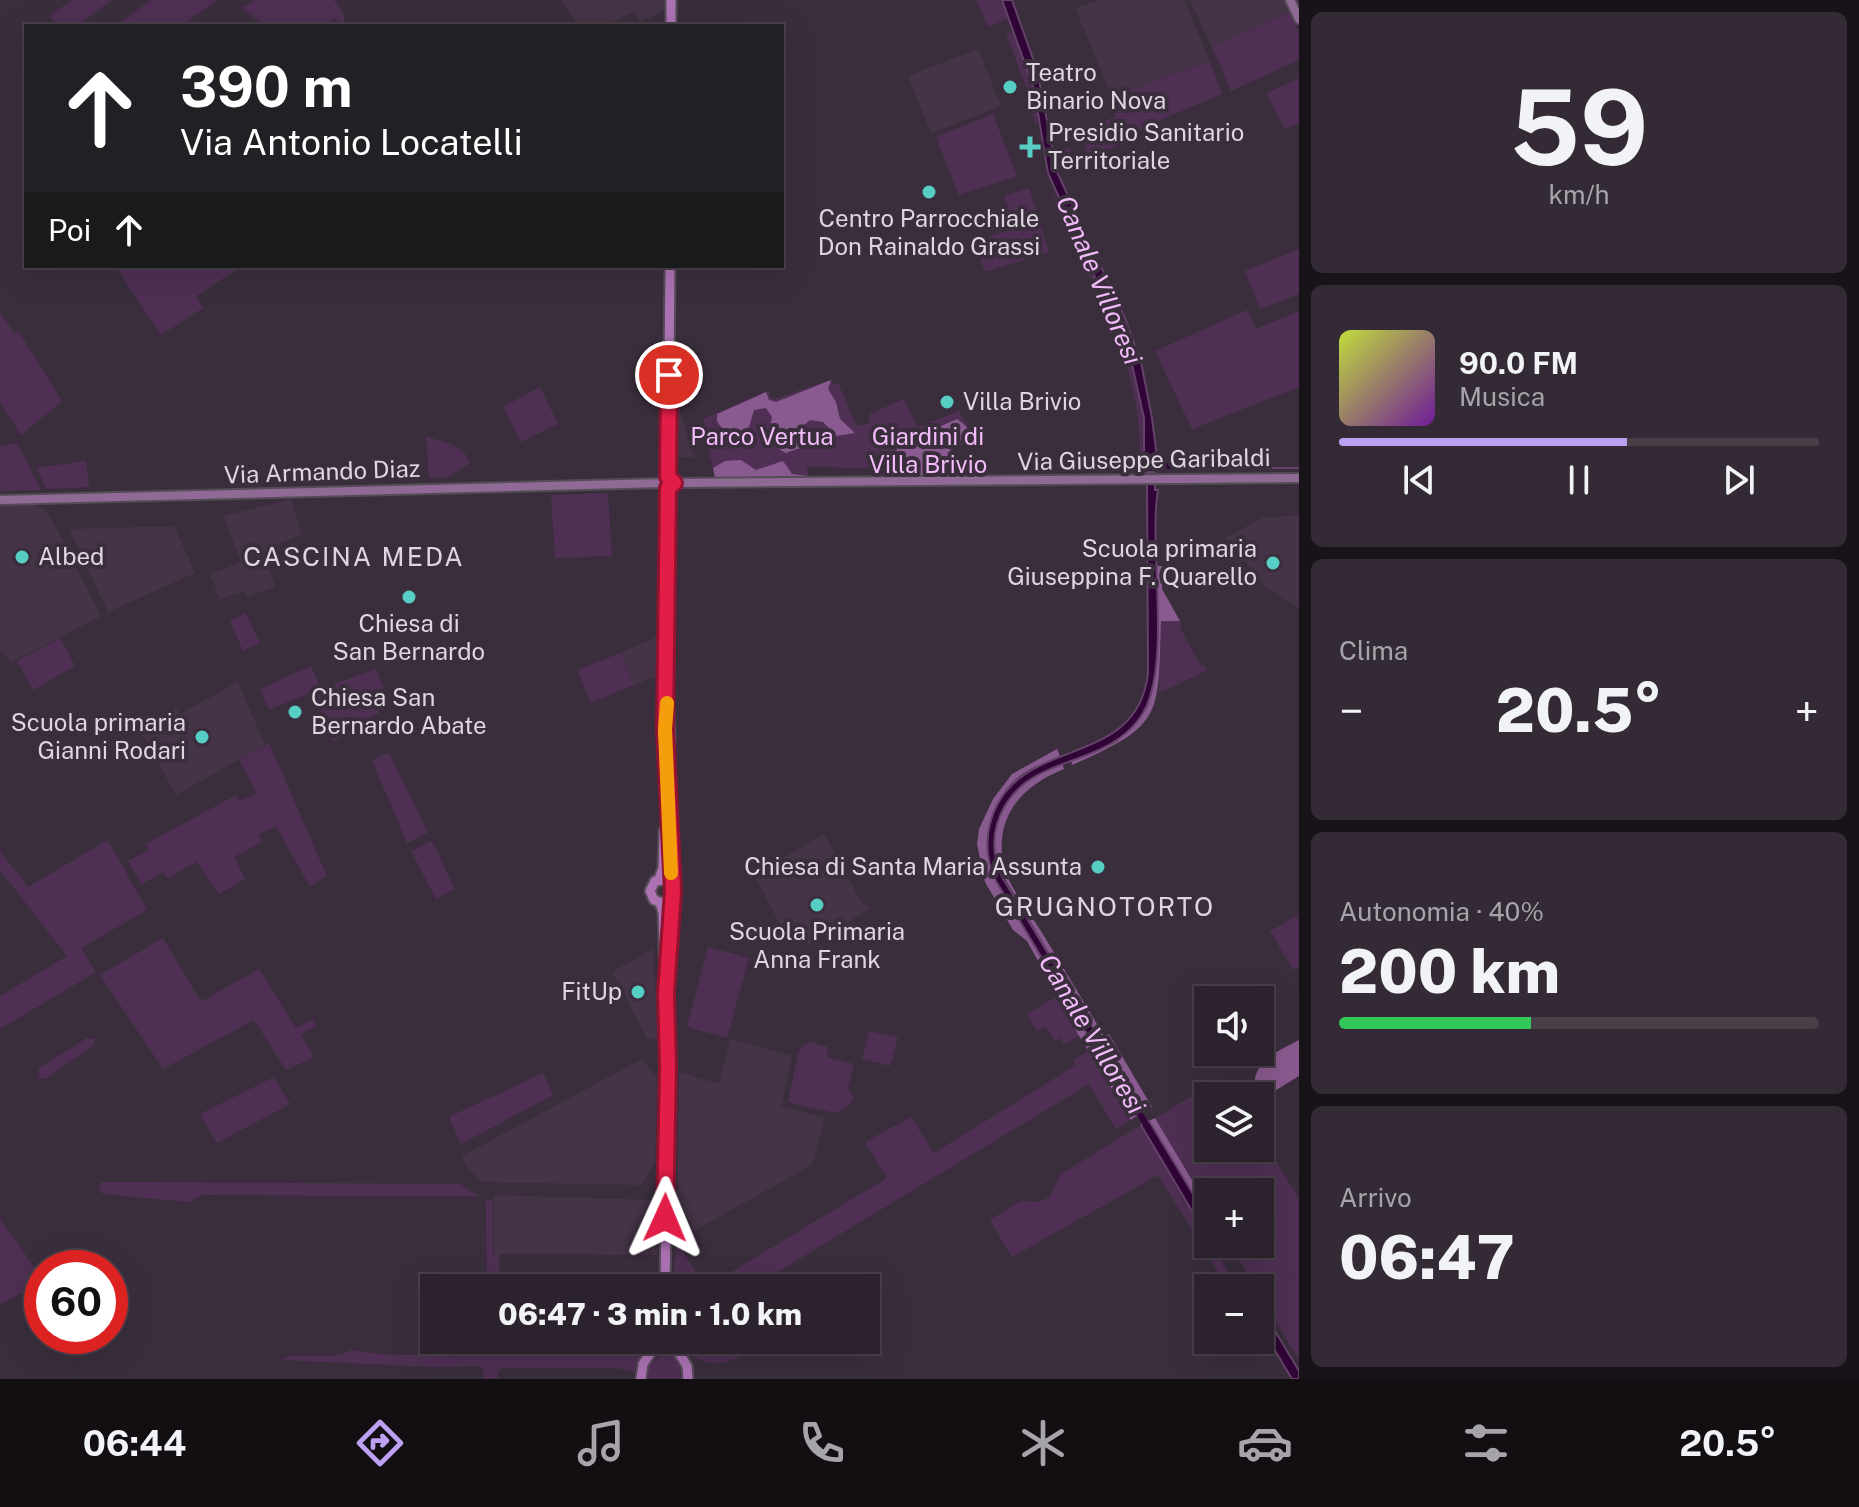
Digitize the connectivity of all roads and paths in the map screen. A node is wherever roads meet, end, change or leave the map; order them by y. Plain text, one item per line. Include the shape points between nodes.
1 (671, 0) edge
2 (1293, 0) edge
3 (1299, 8) edge
4 (1299, 19) edge
5 (671, 24) edge
6 (670, 268) edge
7 (1299, 478) edge
8 (668, 483) junction
9 (0, 500) edge
10 (667, 792) junction
11 (659, 879) junction
12 (671, 884) junction
13 (672, 896) junction
14 (660, 903) junction
15 (666, 993) junction
16 (665, 1274) edge
17 (678, 1354) edge
18 (649, 1356) joint
19 (680, 1357) junction
20 (641, 1379) edge
21 (688, 1379) edge

1 - 5 main road
2 - 3 main road
2 - 4 main road
6 - 8 main road
7 - 8 main road, Via Giuseppe Garibaldi
8 - 9 main road, Via Armando Diaz
8 - 10 main road
10 - 11 main road
10 - 12 main road
11 - 12 main road
11 - 14 main road via 650,891
12 - 13 main road
13 - 14 main road
13 - 15 main road
14 - 15 main road
15 - 16 main road
17 - 19 main road
18 - 19 main road via 666,1350
18 - 20 main road
19 - 21 main road

